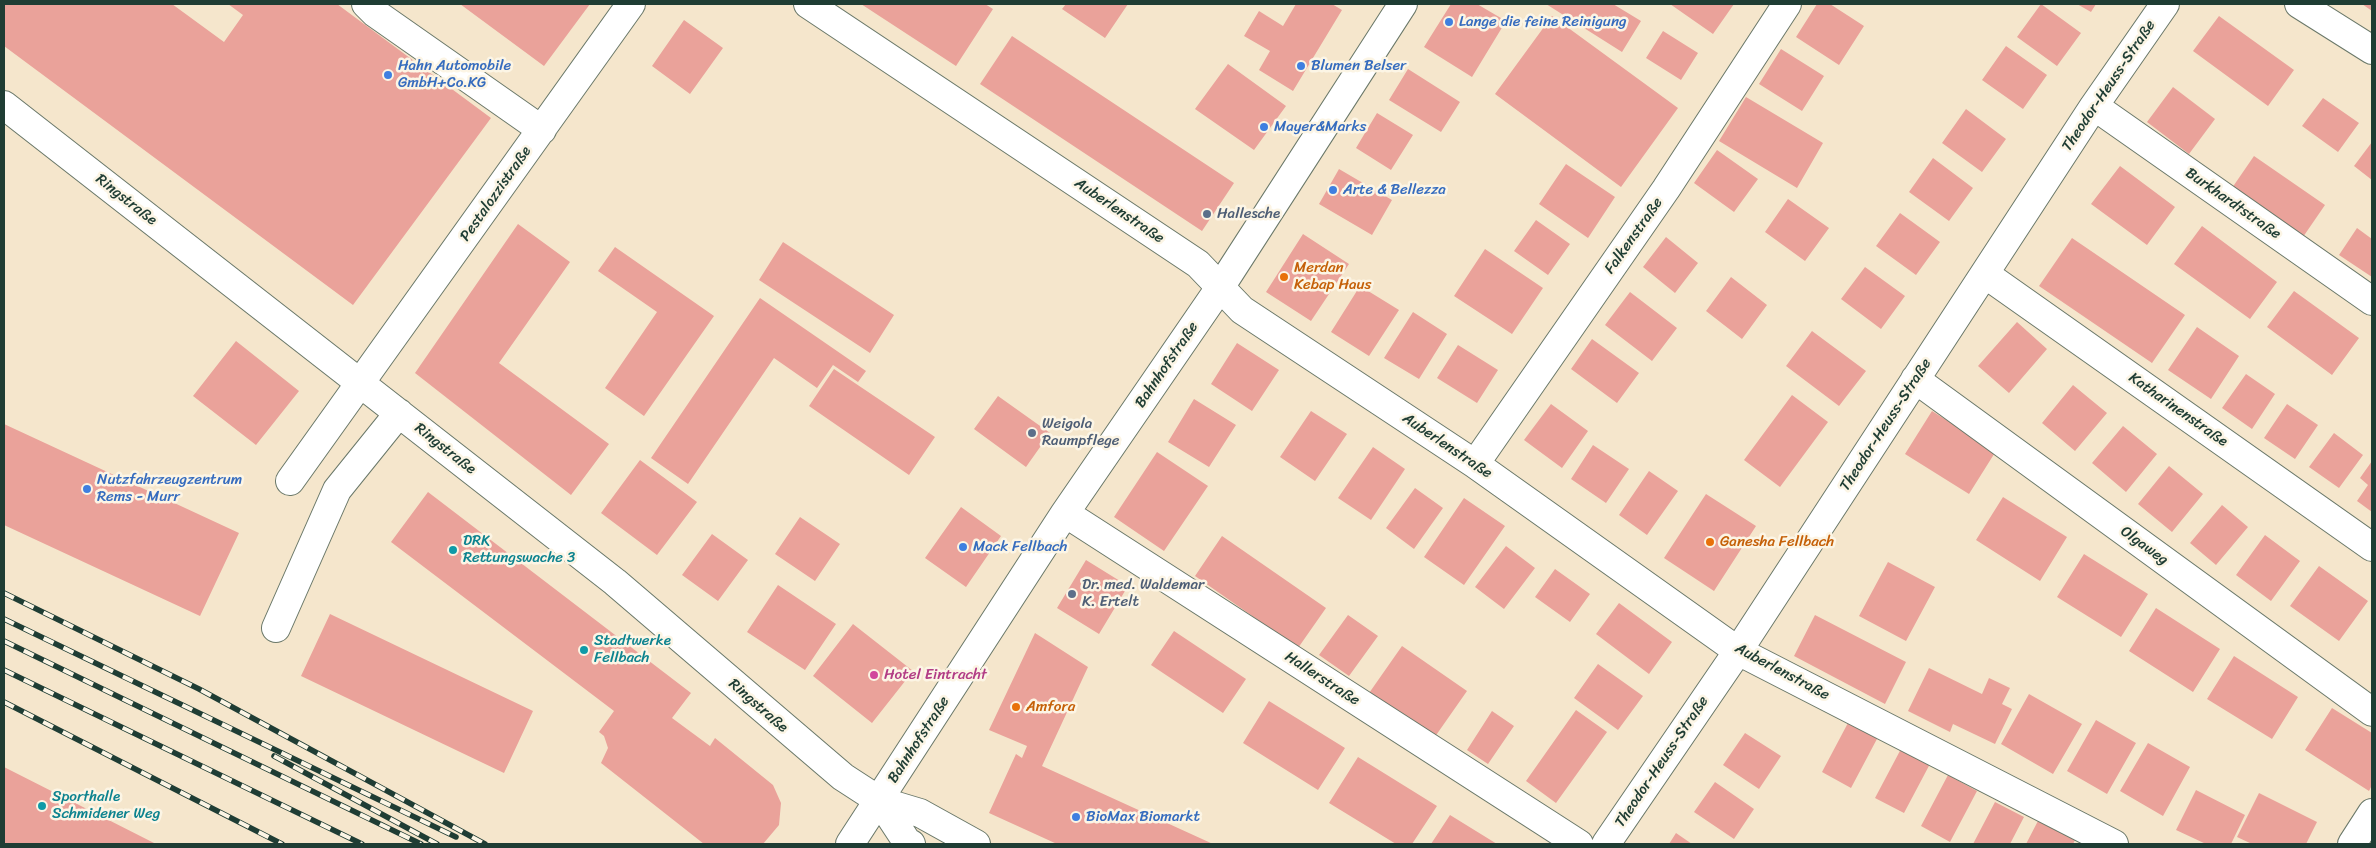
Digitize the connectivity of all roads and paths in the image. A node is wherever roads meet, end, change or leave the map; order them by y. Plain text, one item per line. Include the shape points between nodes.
1 (366, 4) edge
2 (631, 4) edge
3 (808, 4) edge
4 (1403, 4) edge
5 (1787, 4) edge
6 (2165, 4) edge
7 (2299, 4) edge
8 (2372, 50) edge
9 (4, 105) edge
10 (2094, 106) junction
11 (542, 130) junction
12 (1984, 274) junction
13 (1221, 286) junction
14 (2372, 301) edge
15 (1915, 379) junction
16 (361, 384) junction
17 (398, 413) junction
18 (1475, 464) junction
19 (290, 481) dead end
20 (1065, 513) junction
21 (2372, 546) edge
22 (276, 628) dead end
23 (1738, 651) junction
24 (2372, 712) edge
25 (880, 801) junction
26 (2372, 813) edge
27 (850, 844) edge
28 (910, 844) edge
29 (976, 844) edge
30 (1579, 844) edge
31 (1606, 844) edge
32 (2114, 844) edge
33 (2352, 844) edge

1 - 11 street
2 - 11 street, Pestalozzistraße
3 - 13 street, Auberlenstraße via 1198,264
4 - 13 street, Bahnhofstraße
5 - 18 street, Falkenstraße via 1666,189
6 - 10 street, Theodor-Heuss-Straße
7 - 8 street
9 - 16 street, Ringstraße
10 - 12 street, Theodor-Heuss-Straße
10 - 14 street, Burkhardtstraße
11 - 16 street, Pestalozzistraße
12 - 15 street, Theodor-Heuss-Straße
12 - 21 street, Katharinenstraße
13 - 18 street, Auberlenstraße via 1242,310
13 - 20 street, Bahnhofstraße
15 - 23 street, Theodor-Heuss-Straße
15 - 24 street, Olgaweg
16 - 17 street, Ringstraße
16 - 19 street, Pestalozzistraße
17 - 22 street via 338,490
17 - 25 street, Ringstraße via 615,582 833,769
18 - 23 street, Auberlenstraße
20 - 25 street, Bahnhofstraße
20 - 30 street, Hallerstraße
23 - 31 street, Theodor-Heuss-Straße
23 - 32 street, Auberlenstraße
25 - 27 street, Bahnhofstraße
25 - 28 street
25 - 29 street via 920,813
26 - 33 street

